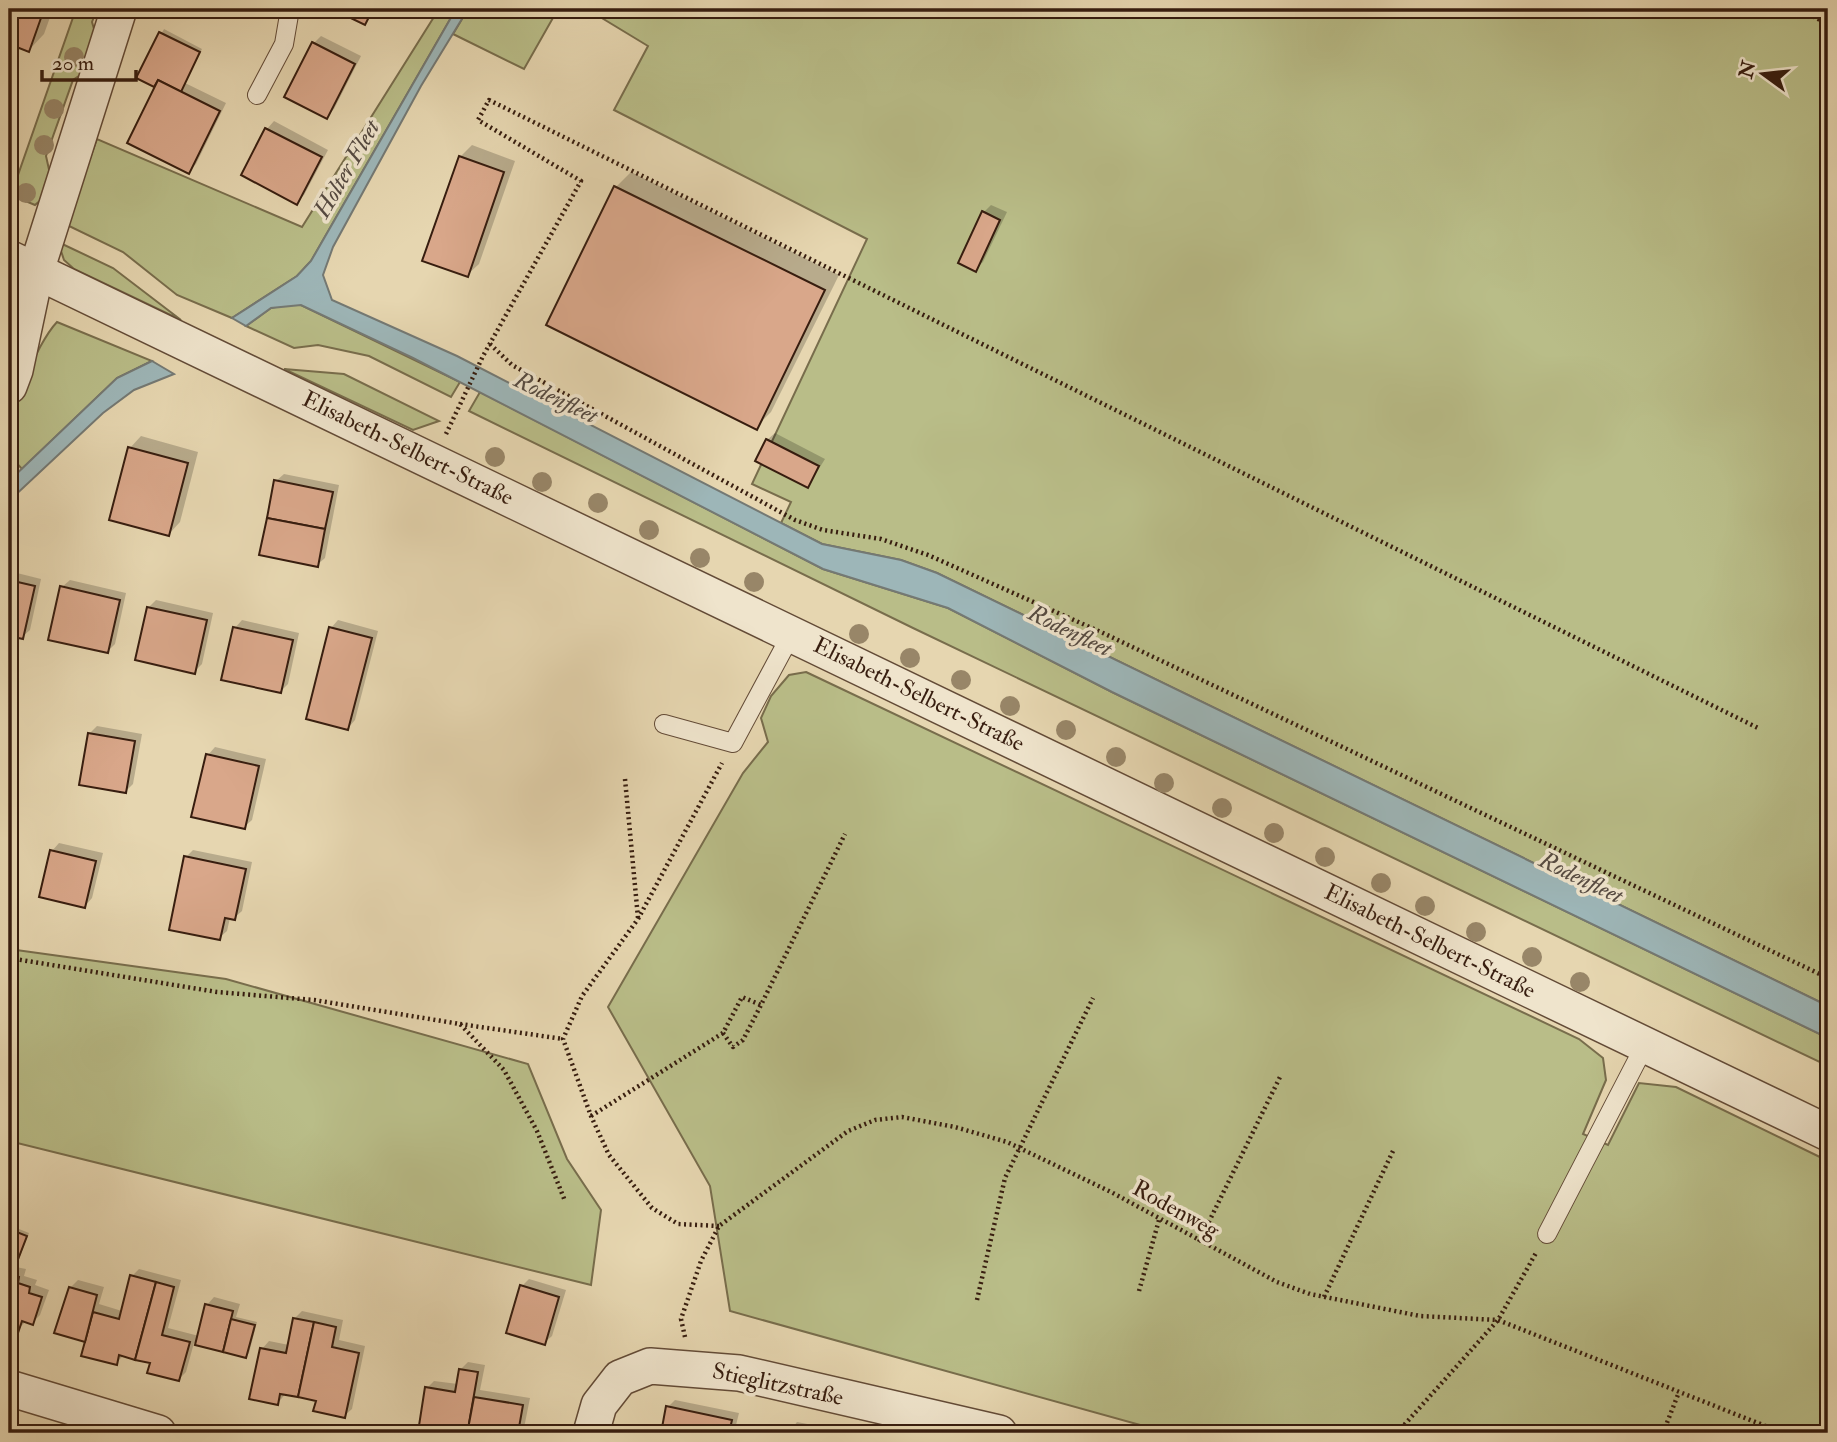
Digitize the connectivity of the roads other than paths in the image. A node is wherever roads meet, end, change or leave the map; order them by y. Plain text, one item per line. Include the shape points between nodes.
1 (119, 9) edge
2 (290, 9) edge
3 (257, 95) dead end
4 (22, 264) edge
5 (9, 386) edge
6 (792, 633) junction
7 (664, 724) dead end
8 (1645, 1045) junction
9 (1828, 1133) edge
10 (1548, 1234) road end
11 (9, 1388) edge
12 (158, 1433) edge
13 (591, 1433) edge
14 (999, 1433) edge

1 - 4 street
2 - 3 lane via 284,44
4 - 5 street via 15,370
4 - 6 street, Elisabeth-Selbert-Straße
6 - 7 lane via 733,743
6 - 8 street, Elisabeth-Selbert-Straße
8 - 9 street, Elisabeth-Selbert-Straße
8 - 10 lane
11 - 12 street
13 - 14 street, Stieglitzstraße via 599,1405 620,1378 650,1366 739,1373

